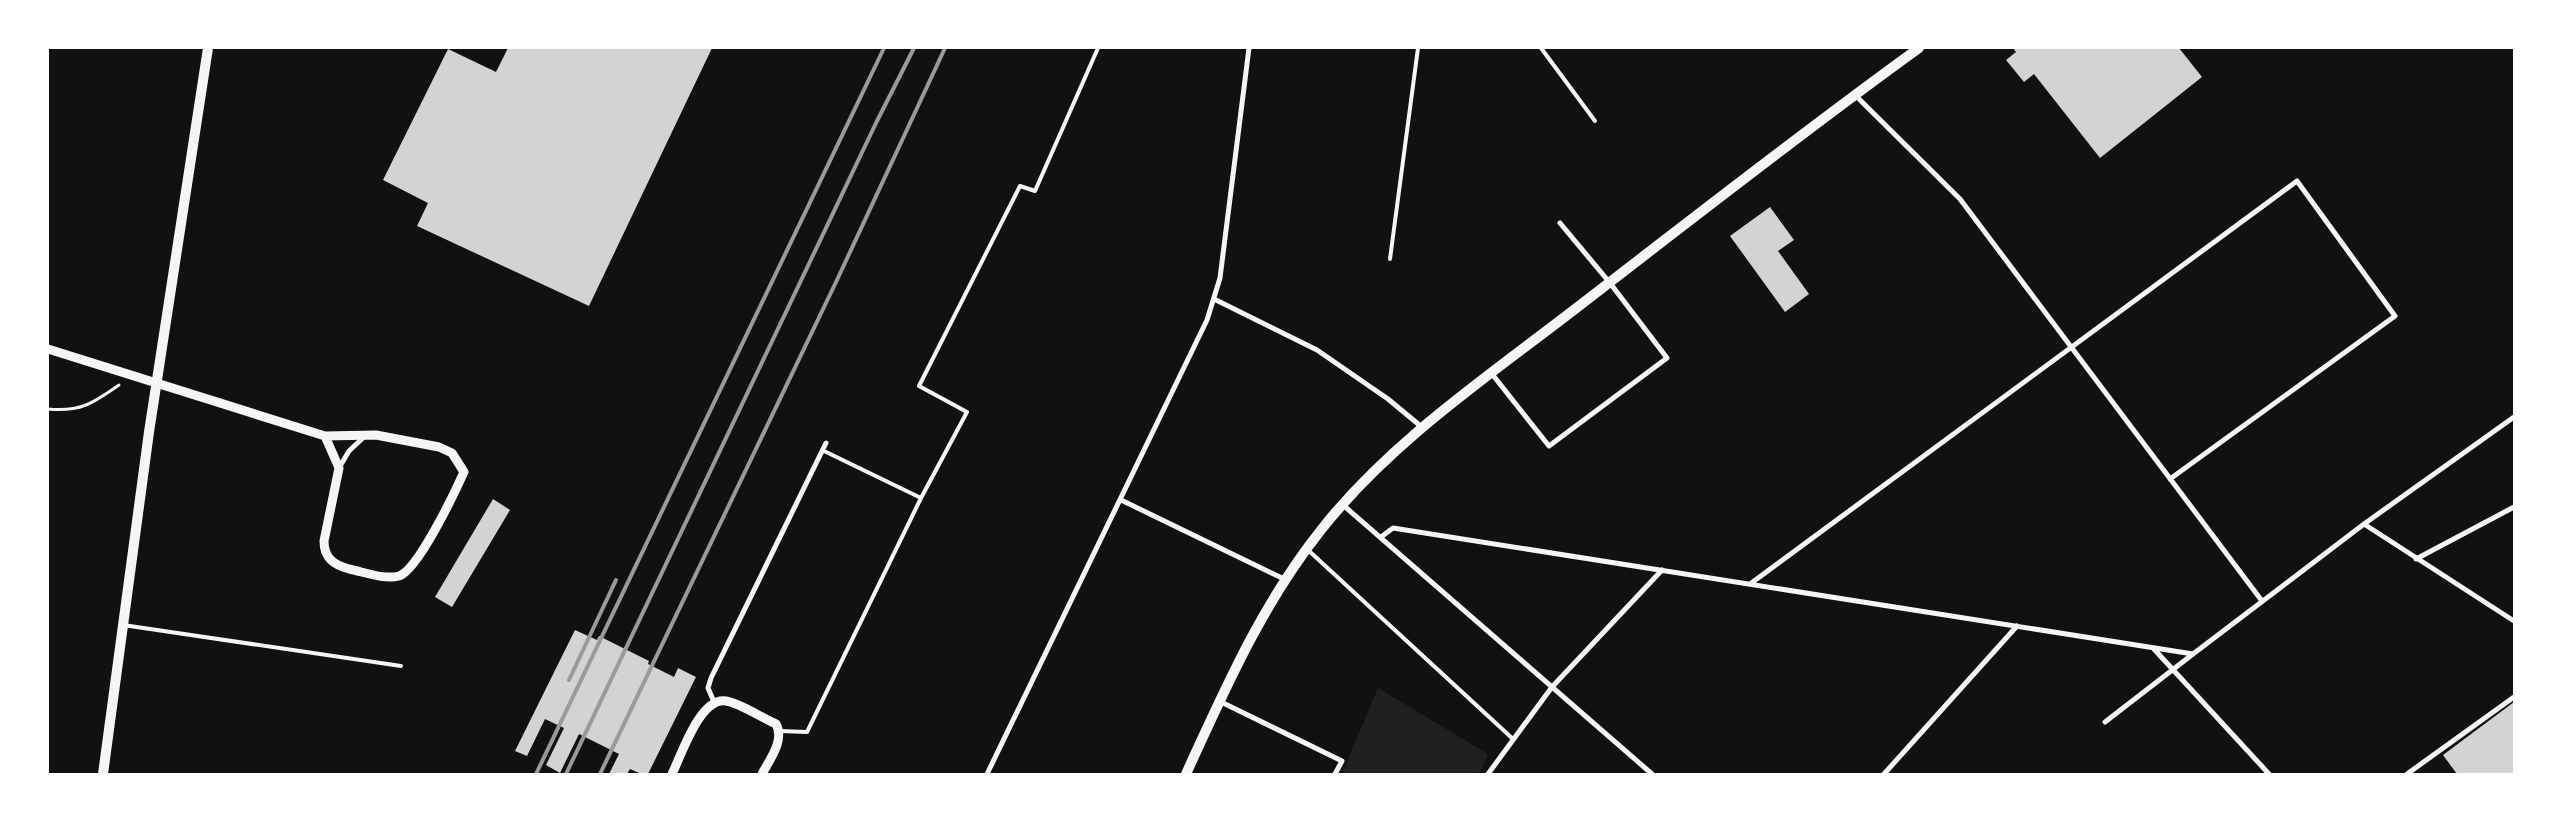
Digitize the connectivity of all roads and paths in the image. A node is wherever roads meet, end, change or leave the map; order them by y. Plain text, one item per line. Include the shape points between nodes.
1 (208, 48) edge
2 (1098, 48) edge
3 (1250, 48) edge
4 (1418, 48) edge
5 (1541, 48) edge
6 (1920, 48) edge
7 (1854, 95) junction
8 (1595, 121) dead end
9 (1560, 223) dead end
10 (1390, 259) dead end
11 (1610, 282) junction
12 (1214, 299) junction
13 (2070, 346) junction
14 (48, 349) edge
15 (1492, 374) junction
16 (131, 375) junction
17 (157, 384) junction
18 (48, 409) edge
19 (2514, 417) edge
20 (1423, 428) junction
21 (365, 435) junction
22 (325, 436) junction
23 (826, 443) dead end
24 (822, 450) junction
25 (339, 468) junction
26 (2170, 479) junction
27 (921, 498) junction
28 (1121, 500) junction
29 (1342, 504) junction
30 (2514, 507) edge
31 (2364, 524) junction
32 (1381, 537) junction
33 (1306, 549) junction
34 (2416, 559) junction
35 (1662, 570) junction
36 (1284, 579) junction
37 (1750, 584) junction
38 (2262, 601) junction
39 (2514, 621) edge
40 (123, 625) junction
41 (2017, 626) junction
42 (2152, 647) junction
43 (2193, 654) junction
44 (401, 666) dead end
45 (2172, 670) junction
46 (1552, 687) junction
47 (2514, 698) edge
48 (1219, 701) junction
49 (714, 702) junction
50 (2105, 722) dead end
51 (780, 731) junction
52 (1513, 739) junction
53 (103, 774) edge
54 (672, 774) edge
55 (762, 774) edge
56 (987, 774) edge
57 (1186, 774) edge
58 (1335, 774) edge
59 (1488, 774) edge
60 (1652, 774) edge
61 (1884, 774) edge
62 (2269, 774) edge
63 (2407, 774) edge

1 - 17 main road
2 - 27 lane via 1035,191 1020,186 920,386 967,412
3 - 12 street via 1220,278
4 - 10 lane
5 - 8 lane
6 - 7 main road
7 - 11 main road
7 - 13 street via 1960,198
9 - 11 street
11 - 15 main road
11 - 15 street via 1667,358 1549,446
12 - 20 street via 1317,350 1388,399
12 - 28 street
13 - 26 street
13 - 26 street via 2297,181 2395,316
13 - 37 street
14 - 16 street
15 - 20 main road
16 - 17 street
16 - 18 path via 100,398 71,411
17 - 22 street
17 - 40 main road
19 - 31 street
20 - 29 main road
21 - 22 street
21 - 25 street via 349,451
21 - 25 street via 439,447 452,453 464,472 448,506 410,569 398,576 377,576 341,567 330,560 324,550 324,541
22 - 25 street
23 - 24 street
24 - 27 lane
24 - 49 street via 711,678 708,688
26 - 38 street
27 - 51 lane via 807,732
28 - 36 street
28 - 56 street
29 - 32 street
29 - 33 main road
30 - 34 street
31 - 34 street
31 - 38 street
32 - 35 street via 1394,528
32 - 46 street
33 - 36 main road
33 - 52 lane
34 - 39 street
35 - 37 street
35 - 46 street
36 - 48 main road
37 - 41 street
38 - 43 street
40 - 44 lane
40 - 53 main road
41 - 42 street
41 - 61 street
42 - 43 street
42 - 45 street
43 - 45 street
45 - 50 street
45 - 62 street
46 - 52 street
46 - 60 street
47 - 63 street
48 - 57 main road
48 - 58 street via 1342,761
49 - 51 street via 727,701 776,724
49 - 54 street via 702,711
51 - 55 street via 779,740
52 - 59 street

